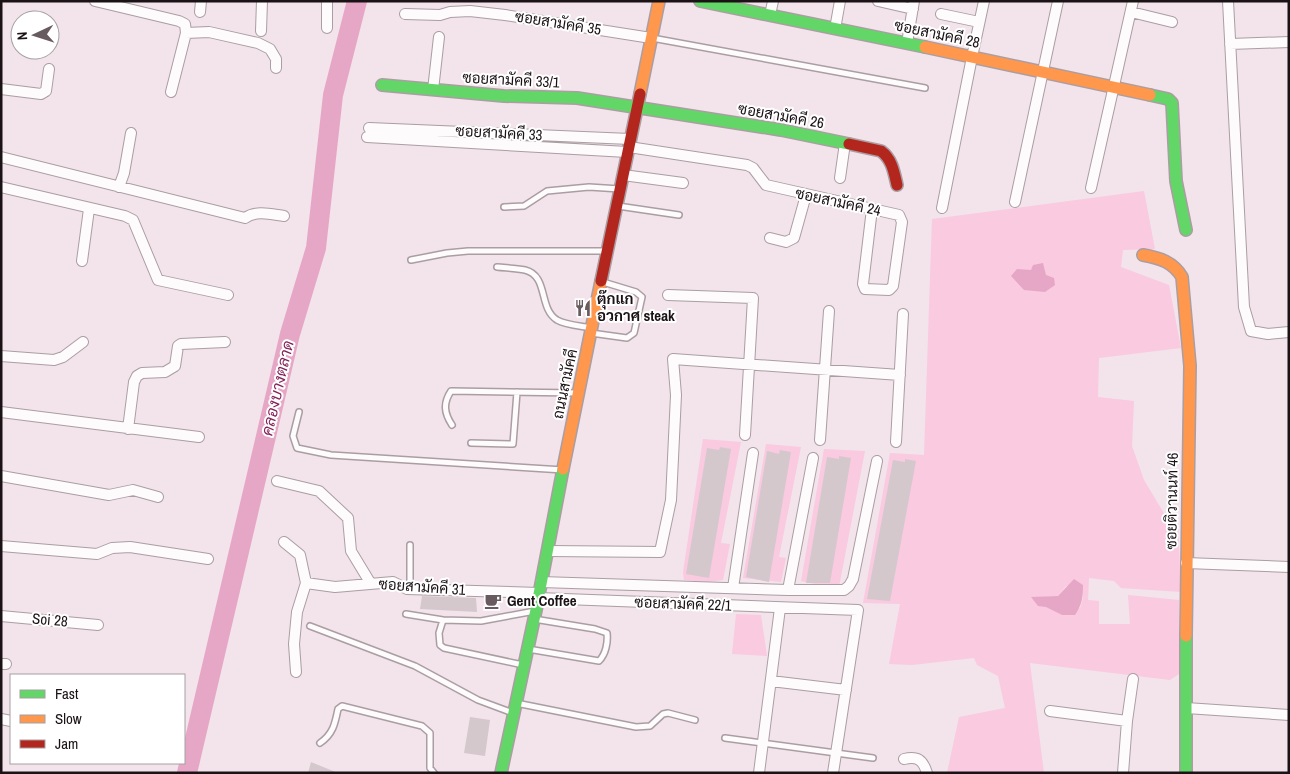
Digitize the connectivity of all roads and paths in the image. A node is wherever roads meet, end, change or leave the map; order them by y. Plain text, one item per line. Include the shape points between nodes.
1 (95, 1) edge
2 (201, 1) edge
3 (262, 1) edge
4 (327, 1) edge
5 (659, 1) edge
6 (700, 1) edge
7 (773, 1) edge
8 (840, 1) edge
9 (878, 1) edge
10 (984, 1) edge
11 (1058, 1) edge
12 (1228, 1) edge
13 (913, 5) edge
14 (1132, 6) edge
15 (200, 12) dead end
16 (405, 14) dead end
17 (942, 14) dead end
18 (770, 15) junction
19 (979, 22) junction
20 (1172, 22) dead end
21 (326, 28) dead end
22 (835, 29) junction
23 (262, 31) dead end
24 (186, 33) junction
25 (439, 37) dead end
26 (651, 38) junction
27 (1289, 42) edge
28 (907, 44) junction
29 (1230, 44) junction
30 (972, 57) junction
31 (276, 68) dead end
32 (49, 69) dead end
33 (1043, 72) junction
34 (382, 85) dead end
35 (1114, 86) junction
36 (925, 88) dead end
37 (1, 90) edge
38 (433, 90) junction
39 (171, 92) dead end
40 (637, 109) junction
41 (368, 132) dead end
42 (131, 133) dead end
43 (845, 143) junction
44 (629, 146) junction
45 (1, 157) edge
46 (623, 175) junction
47 (840, 178) dead end
48 (683, 183) dead end
49 (897, 185) dead end
50 (1, 187) edge
51 (119, 187) junction
52 (1091, 188) dead end
53 (620, 189) junction
54 (806, 195) junction
55 (1015, 202) dead end
56 (617, 206) junction
57 (504, 207) dead end
58 (942, 208) dead end
59 (90, 209) junction
60 (872, 209) junction
61 (679, 215) dead end
62 (284, 216) dead end
63 (1186, 230) dead end
64 (770, 238) dead end
65 (607, 251) junction
66 (1143, 255) dead end
67 (411, 260) dead end
68 (82, 261) dead end
69 (497, 267) dead end
70 (601, 282) junction
71 (228, 295) dead end
72 (668, 295) dead end
73 (829, 311) dead end
74 (903, 314) dead end
75 (591, 331) junction
76 (1289, 332) edge
77 (83, 342) dead end
78 (225, 342) dead end
79 (1, 356) edge
80 (749, 364) junction
81 (825, 370) junction
82 (900, 375) junction
83 (517, 392) junction
84 (578, 393) junction
85 (1, 412) edge
86 (299, 412) dead end
87 (452, 425) dead end
88 (128, 429) junction
89 (745, 435) dead end
90 (199, 438) dead end
91 (820, 440) dead end
92 (896, 442) dead end
93 (471, 444) dead end
94 (753, 453) dead end
95 (813, 458) dead end
96 (877, 461) dead end
97 (563, 470) junction
98 (1, 476) edge
99 (277, 481) dead end
100 (158, 497) dead end
101 (284, 542) dead end
102 (410, 545) dead end
103 (1, 546) edge
104 (548, 551) junction
105 (208, 559) dead end
106 (1186, 563) junction
107 (1289, 567) edge
108 (306, 583) junction
109 (372, 584) junction
110 (410, 588) junction
111 (732, 588) junction
112 (788, 590) junction
113 (539, 591) junction
114 (780, 608) junction
115 (406, 614) dead end
116 (534, 615) junction
117 (1, 616) edge
118 (443, 620) junction
119 (98, 625) dead end
120 (310, 626) dead end
121 (527, 649) junction
122 (524, 665) junction
123 (296, 672) dead end
124 (1134, 679) dead end
125 (771, 681) junction
126 (846, 690) junction
127 (514, 708) junction
128 (1186, 708) junction
129 (1050, 711) dead end
130 (1289, 715) edge
131 (695, 720) dead end
132 (1127, 720) junction
133 (725, 738) dead end
134 (763, 742) junction
135 (320, 743) dead end
136 (836, 752) junction
137 (874, 758) dead end
138 (904, 759) dead end
139 (434, 773) edge
140 (501, 773) edge
141 (759, 773) edge
142 (833, 773) edge
143 (927, 773) edge
144 (1123, 773) edge
145 (1186, 773) edge

1 - 24 street via 179,21 185,24
2 - 15 street
3 - 23 street
4 - 21 street
5 - 26 street, ถนนสามัคคี
6 - 18 street, ซอยสามัคคี 28
7 - 18 street
8 - 22 street
9 - 13 street
10 - 19 street
11 - 33 street
12 - 29 street
13 - 28 street
14 - 20 street
14 - 35 street
16 - 26 street, ซอยสามัคคี 35 via 470,12 505,15
17 - 19 street
18 - 22 street, ซอยสามัคคี 28
19 - 30 street
22 - 28 street, ซอยสามัคคี 28
24 - 31 street via 209,32 258,43 270,49 276,59
24 - 39 street
25 - 38 street
26 - 36 lane
26 - 40 street, ถนนสามัคคี
27 - 29 street
28 - 30 street, ซอยสามัคคี 28
29 - 76 street via 1244,307 1252,331 1268,334
30 - 33 street, ซอยสามัคคี 28
30 - 58 street
32 - 37 street via 46,91 41,94
33 - 35 street, ซอยสามัคคี 28
33 - 55 street
34 - 38 street, ซอยสามัคคี 33/1
35 - 52 street
35 - 63 street, ซอยสามัคคี 28 via 1168,99 1172,103 1176,181
38 - 40 street, ซอยสามัคคี 33/1 via 577,98
40 - 43 street, ซอยสามัคคี 26 via 781,130
40 - 44 street, ถนนสามัคคี
41 - 44 street, ซอยสามัคคี 24
42 - 51 street
43 - 47 street
43 - 49 street, ซอยสามัคคี 26 via 885,153 893,165
44 - 46 street, ถนนสามัคคี
44 - 54 street, ซอยสามัคคี 24 via 747,164 766,185
45 - 51 street
46 - 48 street
46 - 53 street, ถนนสามัคคี
50 - 59 street
51 - 62 street via 245,218 259,213
53 - 56 street, ถนนสามัคคี
53 - 57 lane via 589,187 547,192 524,206
54 - 60 street, ซอยสามัคคี 24
54 - 64 street via 794,238 786,242
56 - 61 lane
56 - 65 street, ถนนสามัคคี
59 - 68 street
59 - 71 street via 133,220 158,280
60 - 60 street, ซอยสามัคคี 24 via 900,215 902,222 890,290 866,289 863,284
65 - 67 lane via 468,251
65 - 70 street, ถนนสามัคคี
66 - 106 street, ซอยติวานนท์ 46 via 1172,263 1182,277 1190,366
69 - 75 lane via 534,274 541,283 550,314
70 - 75 street, ถนนสามัคคี
70 - 75 lane via 636,292 642,297 634,333 628,338
72 - 80 street via 754,298
73 - 81 street
74 - 82 street
75 - 84 street, ถนนสามัคคี
77 - 79 street via 54,360
78 - 88 street via 181,344 175,366 166,372 137,376
80 - 81 street
80 - 89 street
80 - 104 street via 674,359 676,395 671,500 660,552
81 - 82 street
81 - 91 street
82 - 92 street
83 - 84 lane
83 - 87 lane via 451,391 445,415
83 - 93 lane via 513,444
84 - 97 street, ถนนสามัคคี
85 - 88 street
86 - 97 lane via 294,436 297,448 331,455
88 - 90 street
94 - 111 street
95 - 112 street
96 - 112 street via 849,586 844,590
97 - 104 street, ถนนสามัคคี
98 - 100 street via 109,495 133,490
99 - 109 street via 319,491 348,518 351,551
101 - 108 street via 300,554
102 - 110 lane
103 - 105 street via 97,554 112,548 130,547
104 - 113 street, ถนนสามัคคี
106 - 107 street
106 - 128 street, ซอยติวานนท์ 46
108 - 109 street, ซอยสามัคคี 31 via 336,587
108 - 123 street via 296,620
109 - 110 street, ซอยสามัคคี 31 via 393,582
110 - 113 street, ซอยสามัคคี 31
111 - 112 street
111 - 113 street
113 - 114 street, ซอยสามัคคี 22/1
113 - 116 street, ถนนสามัคคี
114 - 125 street
114 - 126 street, ซอยสามัคคี 22/1 via 858,610
115 - 118 lane
116 - 118 lane via 481,621
116 - 121 street, ถนนสามัคคี
116 - 121 lane via 607,633 606,647 599,661
117 - 119 street, Soi 28
118 - 122 lane via 439,633 441,647
120 - 127 lane via 415,666 478,700
121 - 122 street, ถนนสามัคคี
122 - 127 street, ถนนสามัคคี
124 - 132 street
125 - 126 street
125 - 134 street
126 - 136 street
127 - 131 lane via 636,727 650,726 663,714
127 - 140 street, ถนนสามัคคี
128 - 130 street
128 - 145 street, ซอยติวานนท์ 46
129 - 132 street
132 - 144 street
133 - 134 lane
134 - 136 lane
134 - 141 street
135 - 139 lane via 329,737 338,708 342,706 378,714 422,726 430,733 430,768
136 - 137 lane
136 - 142 street
138 - 143 street via 917,759 924,764

